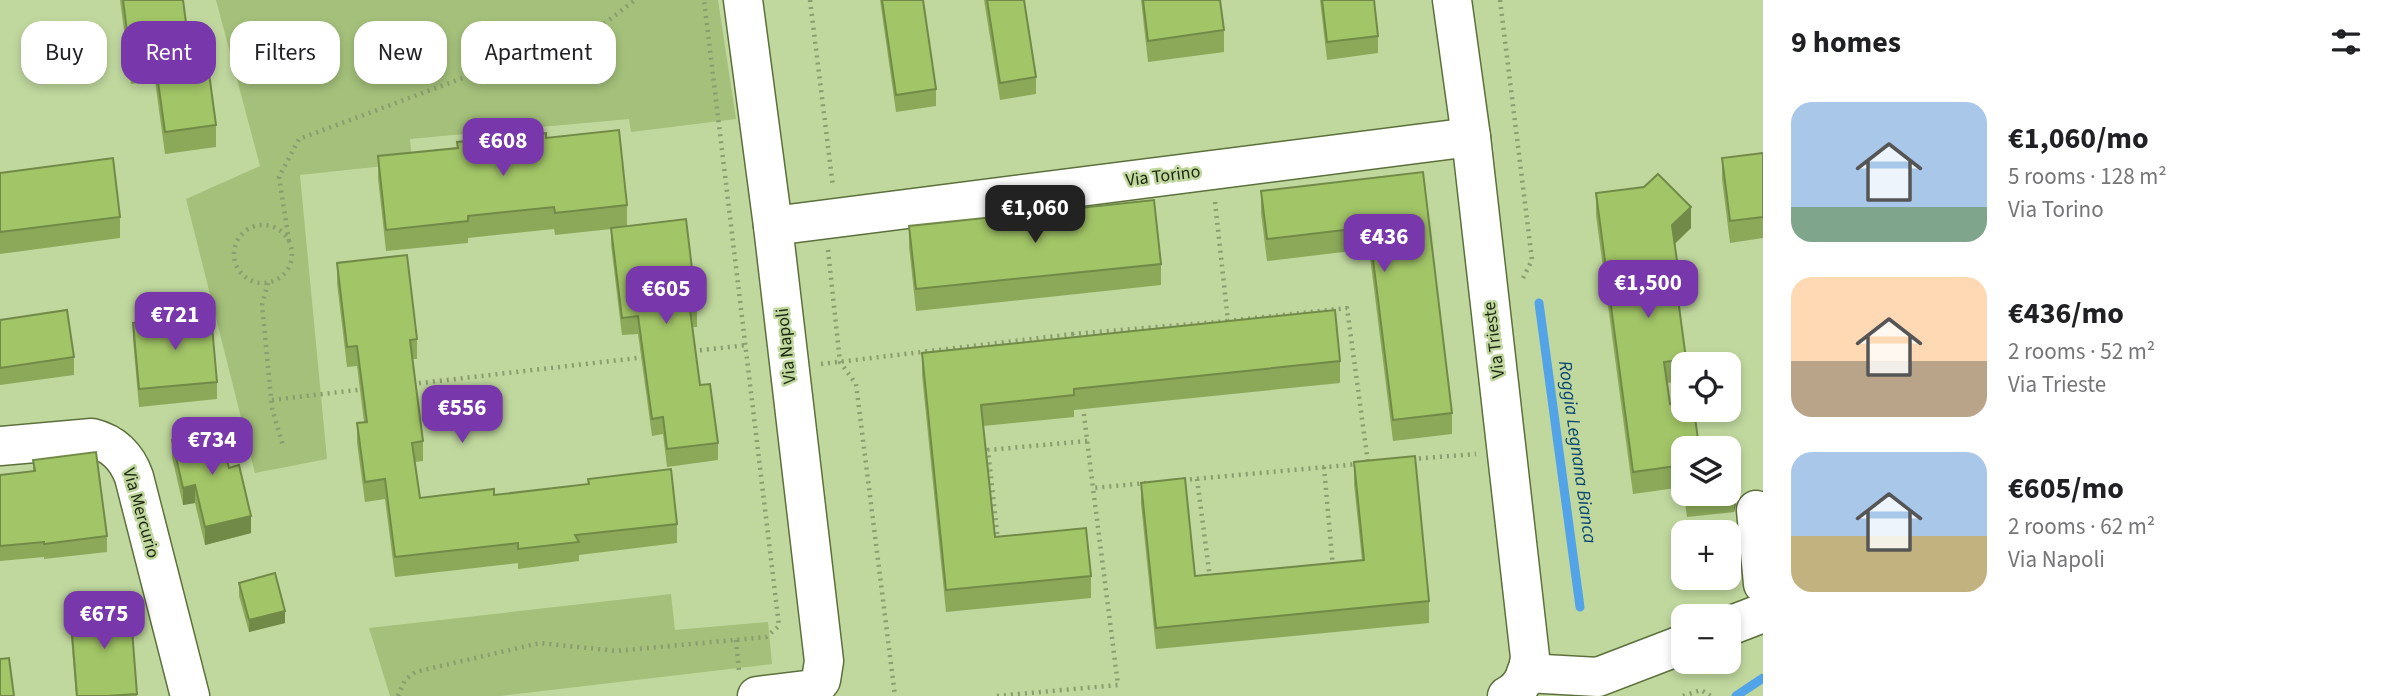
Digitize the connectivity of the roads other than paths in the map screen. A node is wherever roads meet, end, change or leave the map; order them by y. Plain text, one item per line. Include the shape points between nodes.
1 (743, 0) edge
2 (1452, 0) edge
3 (1471, 137) junction
4 (773, 226) junction
5 (0, 446) edge
6 (1756, 510) dead end
7 (1763, 584) edge
8 (1763, 612) edge
9 (1741, 621) edge
10 (1671, 649) edge
11 (1520, 686) edge
12 (817, 693) edge
13 (190, 696) edge
14 (757, 696) edge

1 - 4 street, Via Napoli
2 - 3 street, Via Trieste
3 - 4 street, Via Torino
3 - 11 street, Via Trieste via 1530,657
4 - 12 street, Via Napoli via 824,661
5 - 13 street, Via Mercurio via 92,438 112,446 123,457 134,477
6 - 7 street
8 - 9 street
10 - 11 street via 1598,677
12 - 14 street

